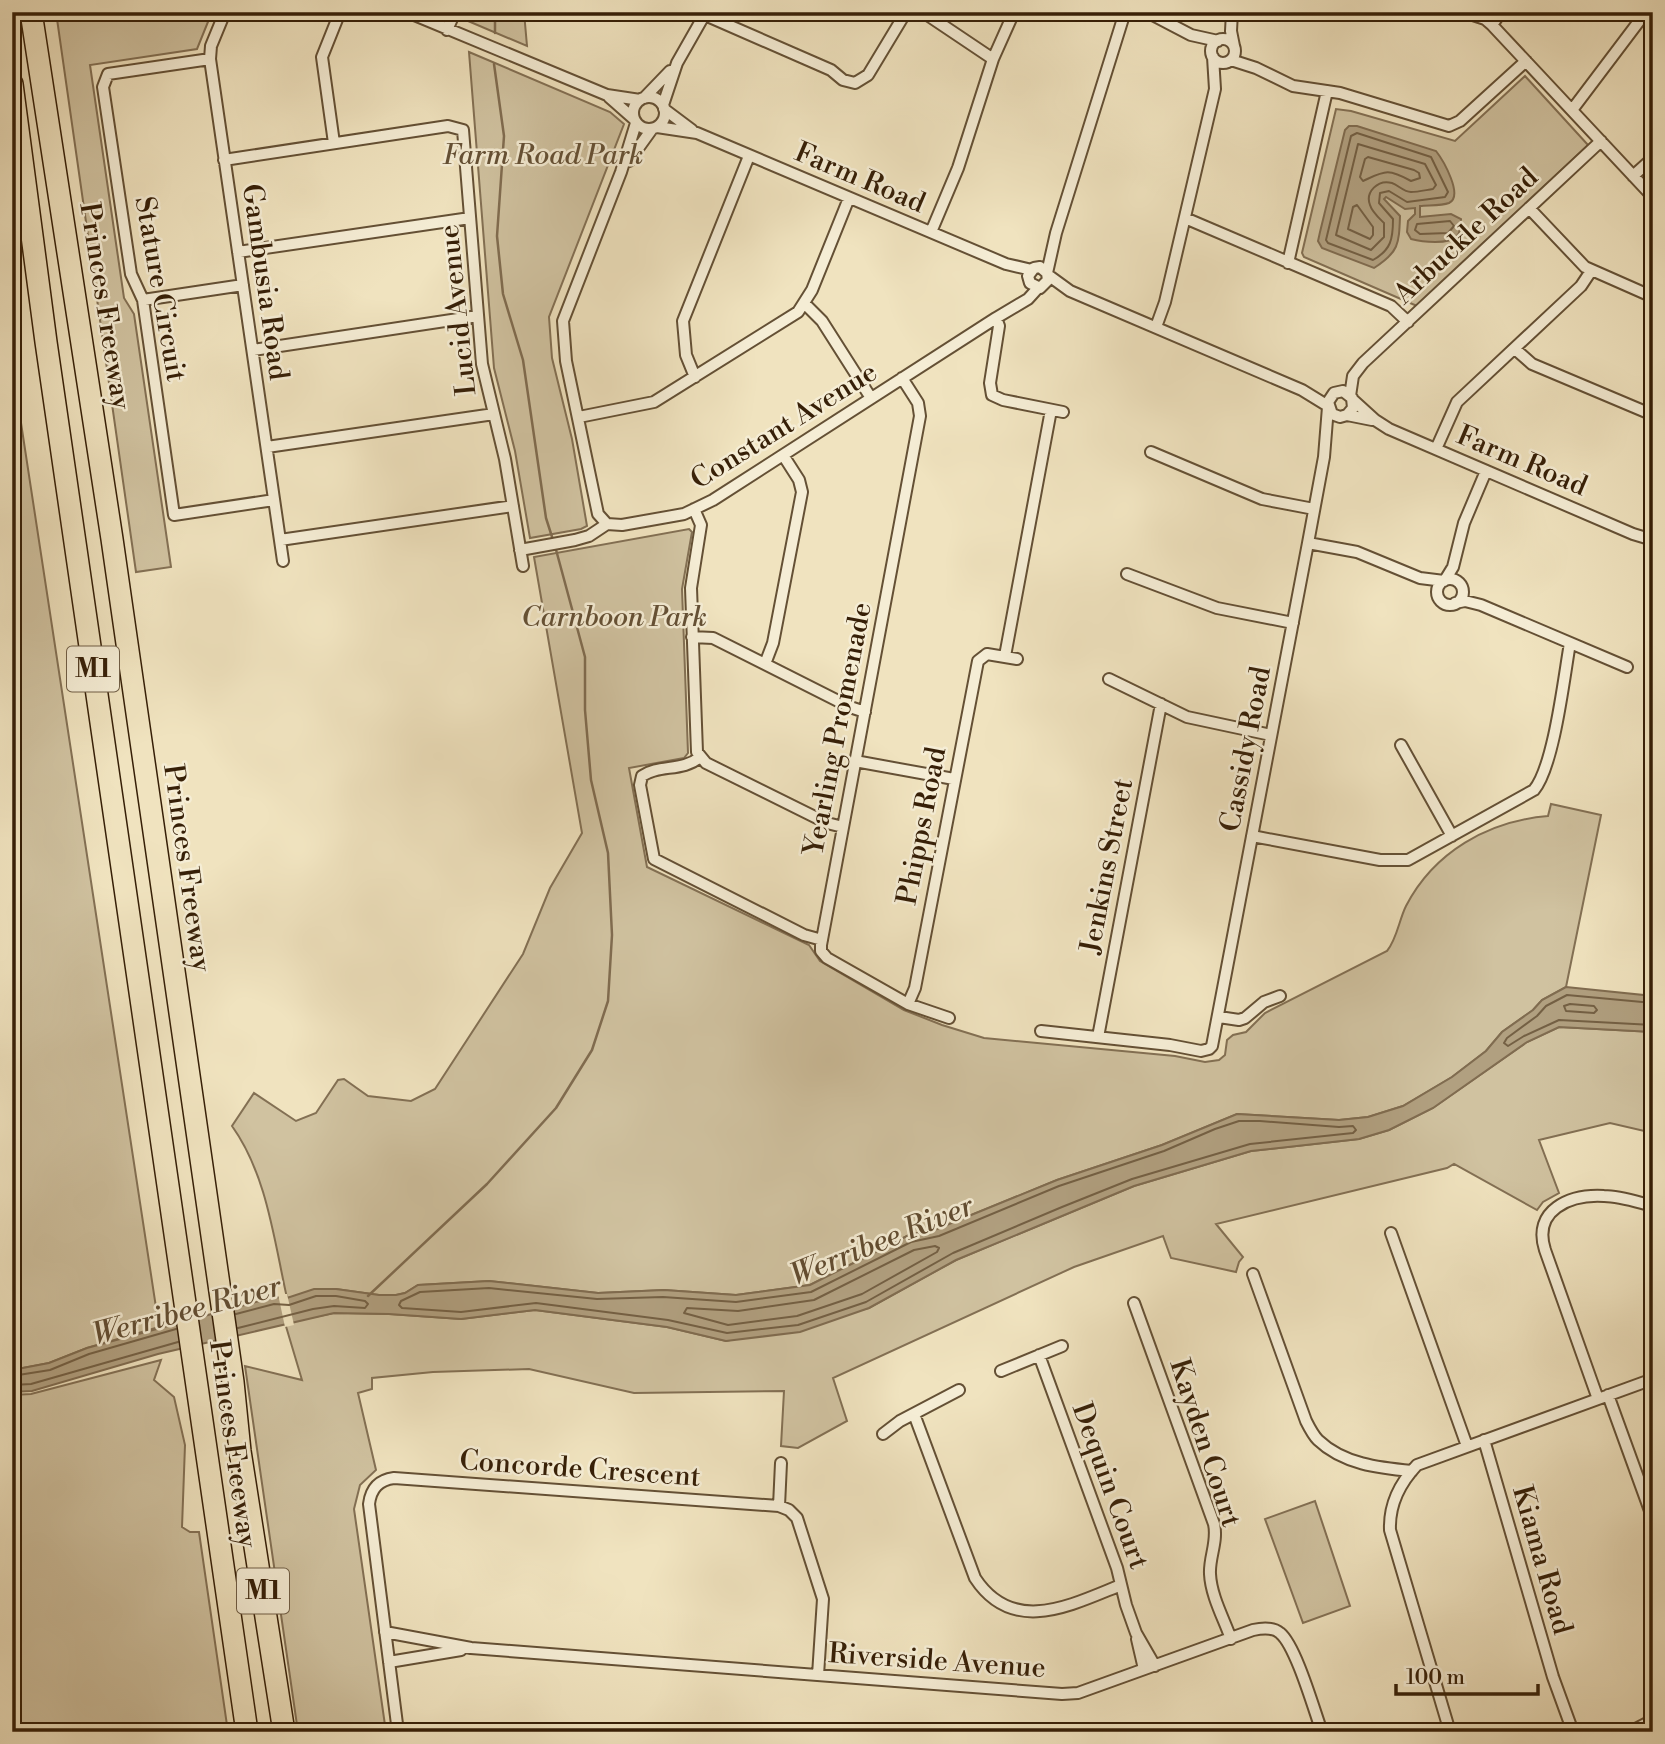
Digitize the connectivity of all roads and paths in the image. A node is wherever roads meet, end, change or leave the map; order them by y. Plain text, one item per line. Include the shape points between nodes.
1 (31, 12) edge
2 (225, 12) edge
3 (340, 12) edge
4 (407, 12) edge
5 (455, 12) edge
6 (906, 12) edge
7 (923, 12) edge
8 (1014, 12) edge
9 (1125, 12) edge
10 (1147, 12) edge
11 (1464, 12) edge
12 (1501, 12) edge
13 (1646, 12) edge
14 (1232, 13) edge
15 (705, 14) edge
16 (1492, 24) junction
17 (447, 30) junction
18 (1191, 34) junction
19 (1219, 40) junction
20 (1234, 47) junction
21 (1212, 55) junction
22 (210, 59) junction
23 (993, 59) junction
24 (1230, 61) junction
25 (1526, 61) junction
26 (677, 64) junction
27 (1256, 68) junction
28 (12, 84) edge
29 (1215, 89) junction
30 (1327, 91) junction
31 (607, 95) junction
32 (642, 99) junction
33 (664, 107) junction
34 (1572, 110) junction
35 (635, 121) junction
36 (654, 128) junction
37 (697, 133) junction
38 (1601, 141) junction
39 (334, 143) junction
40 (749, 156) junction
41 (1653, 158) edge
42 (224, 160) junction
43 (621, 172) junction
44 (1633, 176) junction
45 (1653, 197) edge
46 (849, 198) junction
47 (1529, 208) junction
48 (470, 218) junction
49 (1185, 218) junction
50 (931, 232) junction
51 (1052, 245) junction
52 (238, 252) junction
53 (1288, 263) junction
54 (1591, 271) junction
55 (1048, 274) junction
56 (1034, 279) junction
57 (243, 285) junction
58 (1070, 290) junction
59 (1653, 298) edge
60 (143, 300) junction
61 (805, 304) junction
62 (478, 316) junction
63 (996, 318) junction
64 (1408, 321) junction
65 (1156, 327) junction
66 (1515, 349) junction
67 (253, 350) junction
68 (1363, 363) junction
69 (695, 377) junction
70 (902, 378) junction
71 (1302, 390) junction
72 (1334, 393) junction
73 (871, 398) junction
74 (1352, 398) junction
75 (1328, 407) junction
76 (494, 414) junction
77 (1346, 415) junction
78 (1653, 415) edge
79 (579, 417) junction
80 (1375, 420) junction
81 (267, 447) junction
82 (1436, 449) junction
83 (1151, 452) dead end
84 (783, 455) junction
85 (1324, 457) junction
86 (1486, 471) junction
87 (274, 500) junction
88 (513, 506) junction
89 (694, 509) junction
90 (1314, 509) junction
91 (607, 524) junction
92 (280, 540) junction
93 (1653, 540) edge
94 (1308, 543) junction
95 (520, 550) junction
96 (1457, 556) junction
97 (284, 561) dead end
98 (523, 566) dead end
99 (1127, 574) dead end
100 (1420, 578) junction
101 (1444, 581) junction
102 (1461, 586) junction
103 (1438, 596) junction
104 (1455, 603) junction
105 (1481, 605) junction
106 (1293, 623) junction
107 (692, 637) junction
108 (1570, 643) junction
109 (765, 664) junction
110 (1627, 667) dead end
111 (1109, 680) dead end
112 (1161, 704) junction
113 (864, 712) junction
114 (1271, 735) junction
115 (1401, 745) dead end
116 (700, 757) junction
117 (855, 761) junction
118 (954, 779) junction
119 (843, 827) junction
120 (1252, 836) junction
121 (1451, 836) junction
122 (821, 940) junction
123 (1280, 996) dead end
124 (908, 1004) junction
125 (1219, 1017) junction
126 (948, 1018) dead end
127 (1041, 1031) dead end
128 (1098, 1037) junction
129 (1653, 1206) edge
130 (1391, 1233) dead end
131 (1252, 1274) dead end
132 (1134, 1303) dead end
133 (1062, 1346) dead end
134 (1038, 1355) junction
135 (1001, 1371) dead end
136 (1653, 1379) edge
137 (959, 1390) dead end
138 (1603, 1397) junction
139 (914, 1414) junction
140 (883, 1434) dead end
141 (1484, 1440) junction
142 (1467, 1446) junction
143 (781, 1463) dead end
144 (1412, 1471) junction
145 (779, 1506) junction
146 (1653, 1520) edge
147 (1121, 1585) junction
148 (385, 1632) junction
149 (1136, 1633) junction
150 (1231, 1639) junction
151 (471, 1648) junction
152 (389, 1662) junction
153 (1155, 1666) junction
154 (1144, 1669) junction
155 (818, 1675) junction
156 (1653, 1720) edge
157 (1653, 1727) edge
158 (1635, 1730) edge
159 (247, 1732) edge
160 (284, 1732) edge
161 (398, 1732) edge
162 (1322, 1732) edge
163 (1450, 1732) edge
164 (1573, 1732) edge

1 - 160 highway, Princes Freeway / M1
2 - 22 street, Gambusia Road
3 - 39 street via 322,57
4 - 17 street
5 - 17 street
6 - 15 street via 868,75 855,83
7 - 23 street
8 - 23 street
9 - 51 street
10 - 18 street
11 - 16 street
12 - 16 street
13 - 34 street
14 - 19 street
14 - 20 street
15 - 26 street
16 - 25 street
17 - 31 street
18 - 19 street
18 - 21 street
19 - 20 street via 1228,40
19 - 21 street
20 - 24 street
20 - 27 street
21 - 24 street via 1220,63
21 - 29 street
22 - 42 street, Gambusia Road
22 - 60 street, Stature Circuit via 108,74 103,88 131,274
23 - 50 street
24 - 27 street
24 - 29 street
25 - 30 street via 1460,121 1447,126
25 - 34 street
26 - 32 street
26 - 33 street
27 - 30 street via 1293,86
28 - 159 highway, Princes Freeway / M1
29 - 49 street
30 - 53 street
31 - 32 street
31 - 35 street
32 - 33 street via 657,99
32 - 35 street via 634,108
33 - 36 street via 664,119
33 - 37 street, Farm Road
34 - 38 street
35 - 36 street via 643,128
35 - 43 street
36 - 37 street, Farm Road
36 - 43 street
37 - 40 street, Farm Road
38 - 44 street
38 - 47 street, Arbuckle Road
39 - 42 street
39 - 48 street, Lucid Avenue via 448,126 463,130
40 - 46 street, Farm Road
40 - 69 street via 683,321 686,355
41 - 44 street
42 - 52 street, Gambusia Road
43 - 79 street via 563,321 566,361
44 - 45 street
46 - 50 street, Farm Road
46 - 61 street
47 - 54 street
47 - 64 street, Arbuckle Road
48 - 52 street
48 - 62 street, Lucid Avenue
49 - 53 street
49 - 65 street
50 - 56 street, Farm Road
51 - 55 street
51 - 56 street, Constant Avenue
52 - 57 street, Gambusia Road
53 - 64 street via 1391,306
54 - 59 street
54 - 66 street
55 - 56 street, Farm Road via 1042,268
55 - 58 street, Farm Road
56 - 58 street, Farm Road
56 - 63 street, Constant Avenue via 1015,306
57 - 60 street
57 - 67 street, Gambusia Road
58 - 65 street, Farm Road
60 - 87 street, Stature Circuit via 174,515
61 - 69 street
61 - 73 street via 822,321
62 - 67 street
62 - 76 street, Lucid Avenue via 482,364
63 - 70 street, Constant Avenue
63 - 118 street, Phipps Road via 992,395 1057,411 1011,658 981,656
64 - 68 street, Arbuckle Road
65 - 71 street, Farm Road
66 - 78 street via 1532,364
66 - 82 street via 1457,402
67 - 81 street, Gambusia Road
68 - 72 street, Arbuckle Road
68 - 74 street, Arbuckle Road via 1353,376
69 - 79 street via 654,402
70 - 73 street, Constant Avenue
70 - 113 street, Yearling Promenade via 918,403 920,416
71 - 72 street, Farm Road
71 - 75 street, Farm Road
72 - 74 street via 1343,391
72 - 75 street
73 - 84 street, Constant Avenue
74 - 77 street via 1353,408
74 - 80 street, Farm Road
75 - 77 street via 1332,414
75 - 85 street, Cassidy Road
76 - 81 street
76 - 88 street, Lucid Avenue
77 - 80 street, Farm Road
77 - 85 street, Cassidy Road via 1335,426
79 - 91 street via 598,514
80 - 82 street, Farm Road
81 - 87 street, Gambusia Road
82 - 86 street, Farm Road
83 - 90 street via 1262,499
84 - 89 street, Constant Avenue
84 - 109 street via 802,492
85 - 90 street, Cassidy Road
86 - 93 street, Farm Road
86 - 96 street via 1464,523
87 - 92 street, Gambusia Road
88 - 92 street
88 - 95 street, Lucid Avenue
89 - 91 street, Constant Avenue via 634,523
89 - 107 street via 701,532 691,588
90 - 94 street, Cassidy Road
91 - 95 street via 590,536
92 - 97 street, Gambusia Road
94 - 100 street via 1357,552
94 - 106 street, Cassidy Road
95 - 98 street, Lucid Avenue
96 - 101 street
96 - 102 street
99 - 106 street via 1217,608
100 - 101 street
100 - 103 street
101 - 102 street via 1455,580
101 - 103 street
102 - 104 street via 1462,597
102 - 105 street
103 - 104 street via 1446,604
104 - 105 street
105 - 108 street
106 - 114 street, Cassidy Road
107 - 109 street via 713,638
107 - 116 street
108 - 110 street
108 - 121 street via 1541,782
109 - 113 street
111 - 112 street
112 - 114 street via 1188,717
112 - 128 street, Jenkins Street
113 - 117 street, Yearling Promenade
114 - 120 street, Cassidy Road
115 - 121 street
116 - 119 street
116 - 122 street via 686,766 642,776 654,859
117 - 118 street
117 - 119 street, Yearling Promenade
118 - 124 street, Phipps Road via 915,988
119 - 122 street, Yearling Promenade
120 - 121 street via 1396,862
120 - 125 street, Cassidy Road
122 - 124 street via 827,958
123 - 125 street via 1245,1018
124 - 126 street
125 - 128 street, Cassidy Road via 1213,1042 1200,1051
127 - 128 street
129 - 138 street via 1592,1196 1553,1210 1541,1229 1545,1250
130 - 142 street
131 - 144 street via 1317,1440 1364,1464
132 - 150 street, Kayden Court via 1214,1524 1211,1580
133 - 134 street
134 - 135 street
134 - 147 street, Dequin Court
136 - 138 street
137 - 139 street
138 - 141 street
138 - 146 street
139 - 140 street
139 - 147 street via 975,1578 994,1600 1018,1611 1040,1613
141 - 142 street
141 - 164 street, Kiama Road
142 - 144 street
143 - 145 street
144 - 163 street via 1393,1503 1390,1530
145 - 148 street, Concorde Crescent via 385,1479 370,1493 369,1504
145 - 155 street via 797,1518 821,1589
147 - 149 street, Dequin Court
148 - 151 street, Riverside Avenue
148 - 152 street, Concorde Crescent
149 - 153 street, Dequin Court
149 - 154 street, Dequin Court
150 - 153 street, Riverside Avenue
150 - 162 street, Riverside Avenue via 1253,1629 1279,1631 1289,1644
151 - 152 street, Riverside Avenue
151 - 155 street, Riverside Avenue
152 - 161 street, Concorde Crescent
153 - 154 street, Riverside Avenue
154 - 155 street, Riverside Avenue via 1071,1694
156 - 158 street
157 - 158 street

